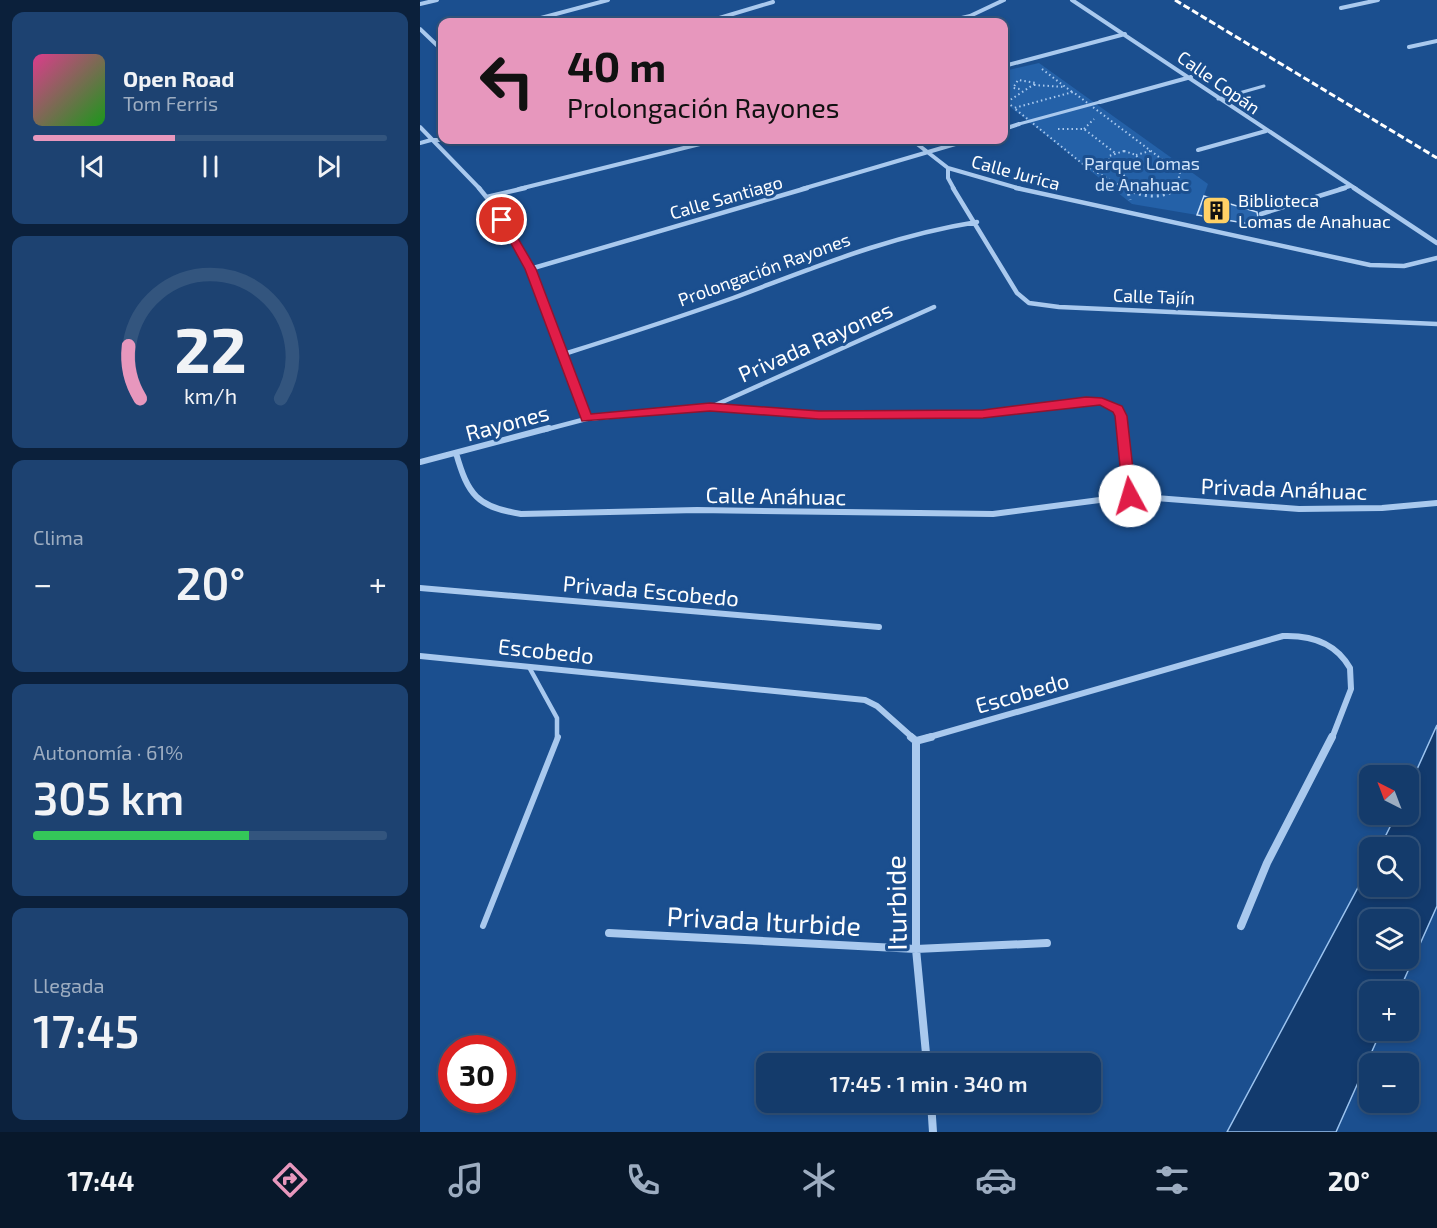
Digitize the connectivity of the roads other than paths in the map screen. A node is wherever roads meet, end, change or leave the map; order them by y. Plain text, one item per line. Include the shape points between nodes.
1 (437, 0) edge
2 (608, 0) edge
3 (1004, 0) edge
4 (1072, 0) edge
5 (1378, 0) edge
6 (773, 2) dead end
7 (420, 4) edge
8 (1341, 8) dead end
9 (541, 18) edge
10 (719, 18) edge
11 (962, 18) edge
12 (420, 29) edge
13 (1125, 34) junction
14 (1437, 40) edge
15 (438, 44) edge
16 (1409, 47) dead end
17 (1008, 65) edge
18 (1191, 78) junction
19 (1264, 86) dead end
20 (1218, 99) junction
21 (1100, 102) joint
22 (1019, 124) joint
23 (420, 128) edge
24 (1008, 128) edge
25 (1266, 130) junction
26 (431, 140) junction
27 (438, 140) edge
28 (420, 143) edge
29 (700, 144) edge
30 (918, 144) edge
31 (956, 144) edge
32 (1198, 150) dead end
33 (929, 152) junction
34 (948, 168) junction
35 (1350, 186) junction
36 (487, 197) junction
37 (1261, 214) dead end
38 (977, 222) junction
39 (1437, 243) edge
40 (1437, 258) edge
41 (530, 269) junction
42 (934, 307) dead end
43 (1437, 324) edge
44 (564, 354) junction
45 (710, 407) junction
46 (586, 419) junction
47 (456, 453) junction
48 (420, 462) edge
49 (1130, 496) junction
50 (1437, 503) edge
51 (420, 588) edge
52 (879, 627) dead end
53 (420, 656) edge
54 (529, 667) junction
55 (916, 741) junction
56 (483, 926) dead end
57 (1241, 926) dead end
58 (609, 933) dead end
59 (1047, 943) dead end
60 (916, 950) junction
61 (926, 1053) edge
62 (932, 1113) edge
63 (933, 1132) edge

1 - 7 street
2 - 9 street
3 - 11 street
4 - 13 street, Calle Copán
5 - 8 street
6 - 10 street
12 - 15 street
13 - 17 street
13 - 18 street, Calle Copán
14 - 16 street
18 - 20 street, Calle Copán
18 - 21 street
19 - 20 lane
20 - 25 street, Calle Copán
21 - 22 street
22 - 24 street
23 - 26 street
25 - 32 street
25 - 35 street, Calle Copán
26 - 27 street
26 - 28 street
26 - 36 street
29 - 36 street
30 - 33 street, Calle Jurica
31 - 33 street, Calle Santiago
33 - 34 street, Calle Jurica
33 - 41 street, Calle Santiago
34 - 38 street, Calle Tajín via 952,186
34 - 40 street, Calle Jurica via 1031,192 1370,265 1414,266
35 - 37 street
35 - 39 street, Calle Copán
36 - 41 street
38 - 43 street, Calle Tajín via 1017,293 1038,305
38 - 44 street, Prolongación Rayones via 890,240 683,316
41 - 44 street
42 - 45 street, Privada Rayones
44 - 46 street
45 - 46 street, Rayones
45 - 49 street via 819,415 942,415 1102,402 1118,409 1121,416
46 - 47 street, Rayones
47 - 48 street, Rayones
47 - 49 street, Calle Anáhuac via 468,491 477,500 502,512 521,514 697,510 993,514
49 - 50 street, Privada Anáhuac via 1299,509
51 - 52 street, Privada Escobedo
53 - 54 street, Escobedo
54 - 55 street, Escobedo via 865,700
54 - 56 lane via 557,718 558,736
55 - 57 street, Escobedo via 1282,636 1308,636 1324,643 1349,665 1351,690 1329,744 1270,855
55 - 60 street, Iturbide
58 - 60 street, Privada Iturbide
59 - 60 street, Privada Iturbide
60 - 61 street, Iturbide
62 - 63 street

